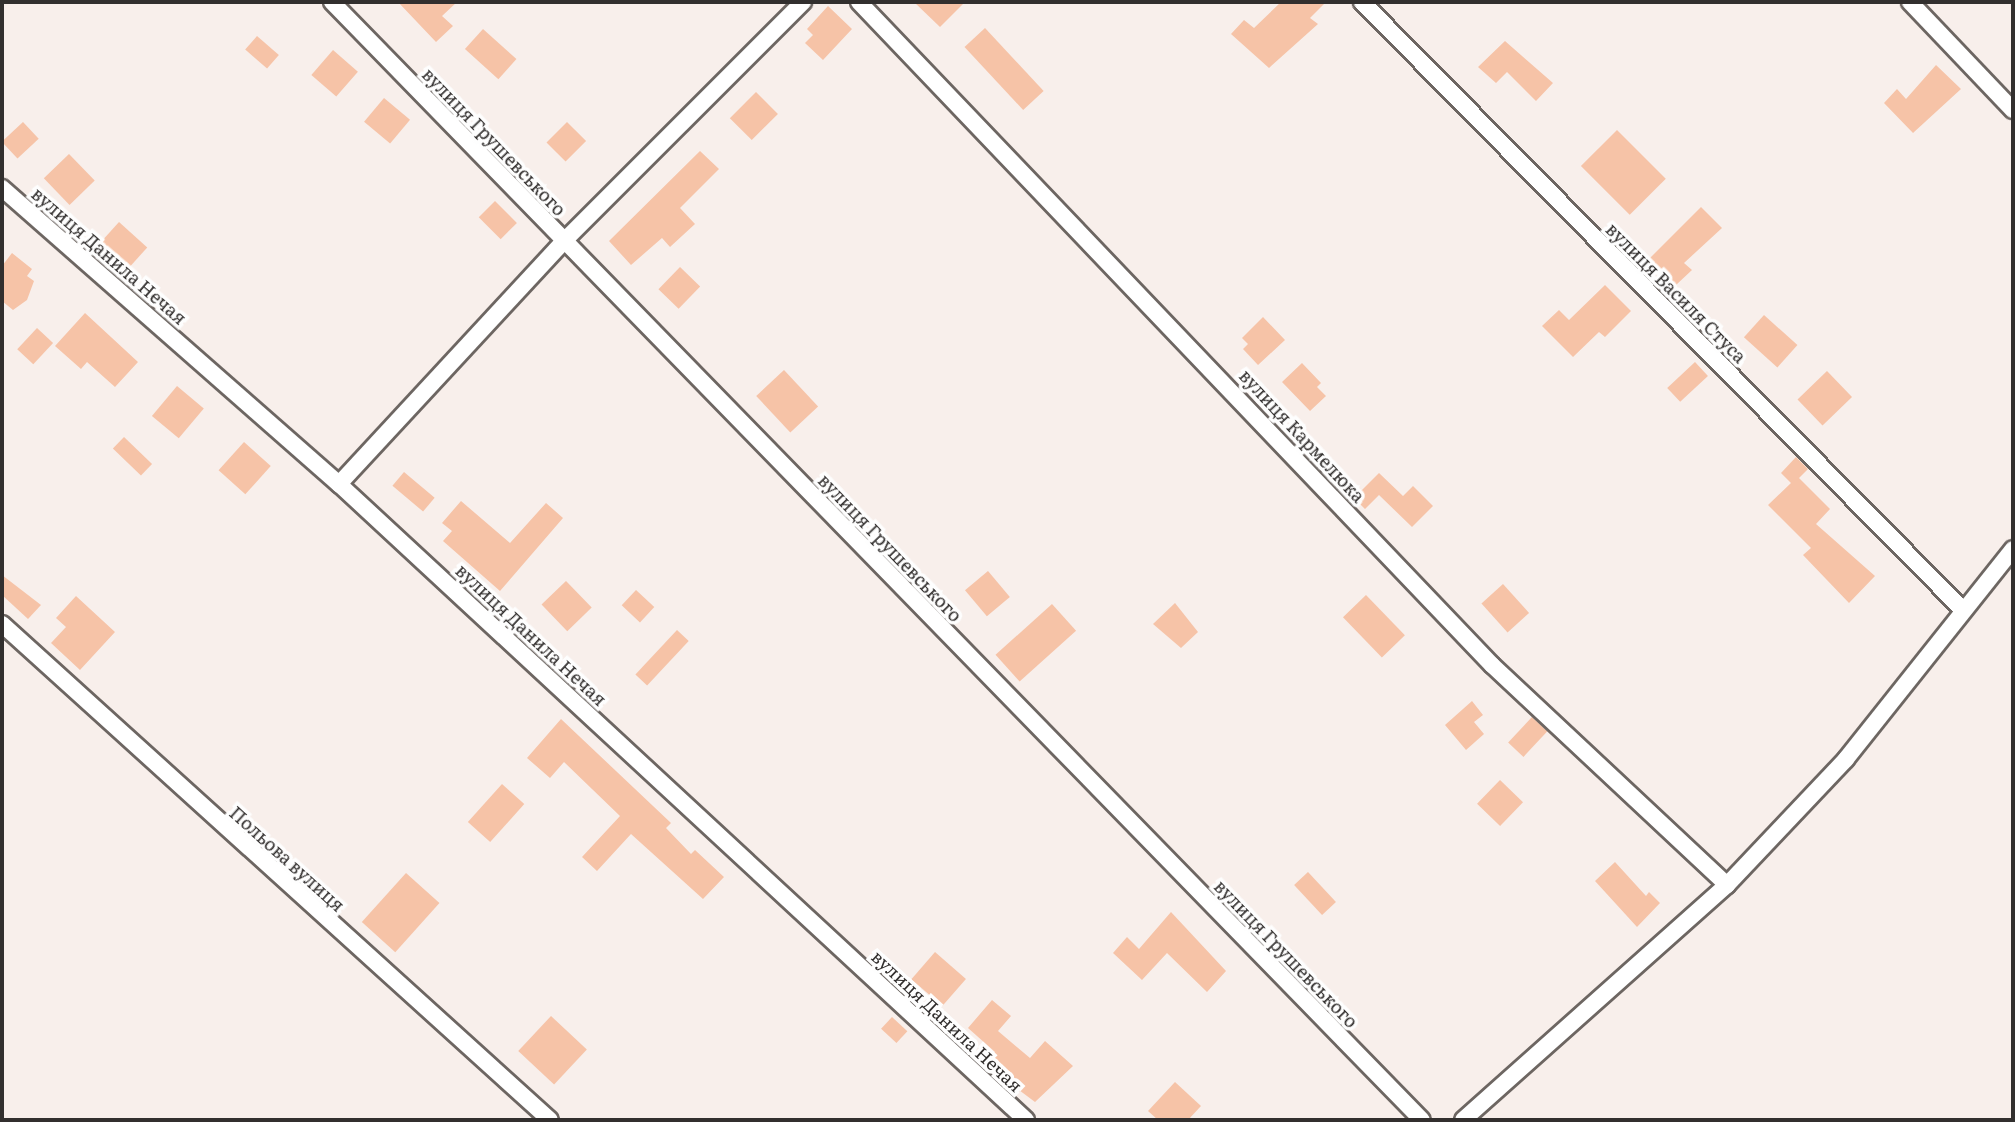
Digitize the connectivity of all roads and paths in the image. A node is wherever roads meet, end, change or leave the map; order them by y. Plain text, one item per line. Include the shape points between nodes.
1 (332, 2) edge
2 (803, 2) edge
3 (859, 2) edge
4 (1362, 2) edge
5 (1910, 2) edge
6 (2013, 110) edge
7 (2, 187) edge
8 (564, 242) junction
9 (339, 484) junction
10 (2013, 549) edge
11 (1964, 611) junction
12 (2, 624) edge
13 (1727, 885) junction
14 (550, 1120) edge
15 (1026, 1120) edge
16 (1422, 1120) edge
17 (1463, 1120) edge

1 - 8 street, вулиця Грушевського
2 - 8 street
3 - 13 street, вулиця Кармелюка via 1492,665
4 - 11 street, вулиця Василя Стуса
5 - 6 street
7 - 9 street, вулиця Данила Нечая
8 - 9 street
8 - 16 street, вулиця Грушевського
9 - 15 street, вулиця Данила Нечая
10 - 11 street
11 - 13 street via 1846,759
12 - 14 street, Польова вулиця
13 - 17 street

